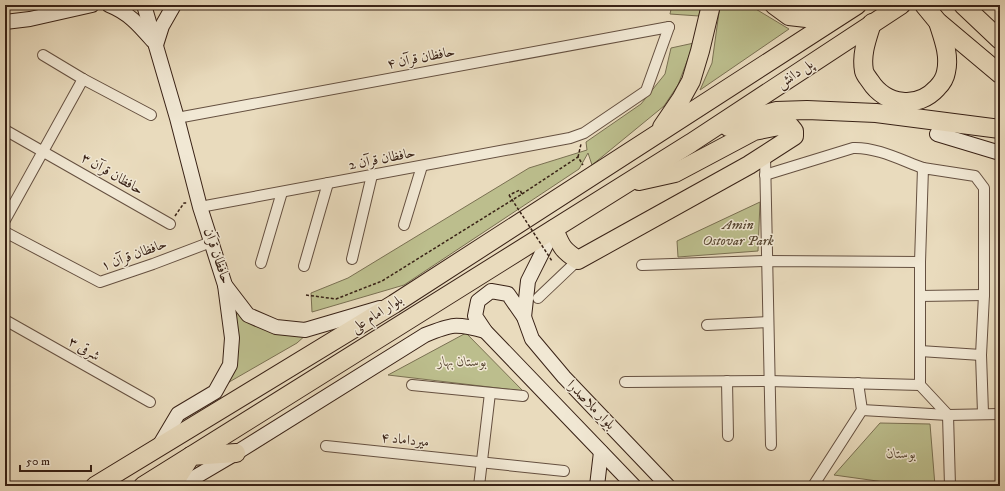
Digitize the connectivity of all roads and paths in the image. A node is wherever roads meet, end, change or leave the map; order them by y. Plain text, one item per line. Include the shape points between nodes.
1 (92, 5) edge
2 (109, 5) edge
3 (144, 5) edge
4 (174, 5) edge
5 (711, 5) edge
6 (774, 5) edge
7 (850, 5) edge
8 (857, 5) edge
9 (901, 5) edge
10 (924, 5) edge
11 (964, 5) edge
12 (5, 22) edge
13 (938, 22) junction
14 (872, 23) junction
15 (669, 27) joint
16 (1000, 27) edge
17 (1000, 40) edge
18 (156, 45) junction
19 (43, 56) dead end
20 (1000, 74) edge
21 (82, 79) junction
22 (151, 115) dead end
23 (177, 118) junction
24 (1000, 129) edge
25 (5, 130) edge
26 (937, 134) dead end
27 (656, 135) junction
28 (690, 143) junction
29 (43, 151) junction
30 (1000, 153) edge
31 (765, 156) junction
32 (422, 166) junction
33 (923, 168) junction
34 (372, 175) junction
35 (765, 175) junction
36 (591, 177) junction
37 (328, 183) junction
38 (628, 183) junction
39 (282, 192) junction
40 (522, 194) junction
41 (200, 203) junction
42 (5, 220) edge
43 (170, 224) joint
44 (404, 225) dead end
45 (554, 229) junction
46 (5, 232) edge
47 (211, 242) junction
48 (352, 259) dead end
49 (578, 260) junction
50 (552, 261) dead end
51 (767, 261) junction
52 (920, 262) junction
53 (261, 263) dead end
54 (642, 265) dead end
55 (304, 266) dead end
56 (224, 285) junction
57 (306, 295) dead end
58 (984, 295) junction
59 (920, 296) junction
60 (538, 298) dead end
61 (394, 304) junction
62 (524, 317) junction
63 (5, 320) edge
64 (768, 322) junction
65 (707, 325) dead end
66 (485, 331) junction
67 (920, 351) junction
68 (981, 355) junction
69 (727, 381) junction
70 (769, 381) junction
71 (625, 382) dead end
72 (858, 383) junction
73 (412, 385) dead end
74 (920, 385) junction
75 (490, 393) junction
76 (524, 396) dead end
77 (150, 402) dead end
78 (862, 410) junction
79 (983, 413) junction
80 (1000, 414) edge
81 (948, 415) junction
82 (728, 436) dead end
83 (771, 445) dead end
84 (326, 446) dead end
85 (158, 448) junction
86 (601, 452) junction
87 (236, 453) junction
88 (191, 456) junction
89 (482, 462) junction
90 (564, 471) dead end
91 (94, 486) edge
92 (143, 486) edge
93 (172, 486) edge
94 (180, 486) edge
95 (479, 486) edge
96 (597, 486) edge
97 (634, 486) edge
98 (668, 486) edge
99 (813, 486) edge
100 (950, 486) edge

1 - 12 street
2 - 18 street, حافظان قرآن via 122,10
3 - 18 street, حافظان قرآن
4 - 18 street via 162,26
5 - 27 highway via 691,81
6 - 7 highway via 789,16 815,19
8 - 27 highway, پل دانش
9 - 14 highway, پل دانش
10 - 13 highway
11 - 16 highway
11 - 17 highway
13 - 14 highway via 948,59 946,74 930,95 912,102 892,100 874,88 865,72 863,53
13 - 20 highway
14 - 28 highway, پل دانش
15 - 23 street, حافظان قرآن ۴
15 - 32 street, حافظان قرآن 2 via 646,91 584,133 570,138
18 - 23 street, حافظان قرآن
19 - 21 street
21 - 22 street
21 - 29 street
23 - 41 street, حافظان قرآن
24 - 28 highway via 876,113 799,110 776,112 746,120
25 - 29 street, حافظان قرآن ۳
26 - 30 street
27 - 36 highway, بلوار امام علی
28 - 38 highway, بلوار امام علی
29 - 42 street
29 - 43 street, حافظان قرآن ۳
31 - 35 street
31 - 38 highway via 794,136 790,126 754,131 675,174
31 - 49 highway
32 - 34 street, حافظان قرآن 2
32 - 44 street
33 - 35 street via 874,150 853,148
33 - 52 street
33 - 58 street via 975,176 984,188
34 - 37 street, حافظان قرآن 2
34 - 48 street
35 - 51 street
36 - 40 path via 578,157
36 - 61 highway, بلوار امام علی
37 - 39 street, حافظان قرآن 2
37 - 55 street
38 - 45 highway, بلوار امام علی
39 - 41 street, حافظان قرآن 2
39 - 53 street
40 - 50 path, bridge via 520,190 509,196
40 - 57 path via 382,281 336,299
41 - 43 path via 184,204
41 - 47 street, حافظان قرآن
45 - 49 highway via 566,252
45 - 62 street via 528,281
45 - 88 highway, بلوار امام علی
46 - 47 street, حافظان قرآن ۱ via 100,282
47 - 56 street, حافظان قرآن
49 - 60 street
51 - 52 street
51 - 54 street
51 - 64 street
52 - 59 street
56 - 61 street, حافظان قرآن via 248,315 276,327 305,330
56 - 85 street via 232,338 230,365 216,392 178,414
58 - 59 street
58 - 68 street
59 - 67 street
61 - 85 highway, بلوار امام علی
62 - 66 street, بلوار ملاصدرا via 508,294 491,291 478,300 475,316
62 - 98 street, بلوار ملاصدرا via 532,339 564,377
63 - 77 street, ۳ شرقی
64 - 65 street
64 - 70 street
66 - 86 street, بلوار ملاصدرا
66 - 87 street via 463,325 447,326 425,335
67 - 68 street
67 - 74 street
68 - 79 street
69 - 70 street
69 - 71 street
69 - 82 street
70 - 72 street
70 - 83 street
72 - 74 street
72 - 78 street
73 - 75 street
74 - 81 street
75 - 76 street
75 - 89 street
78 - 81 street
78 - 99 street
79 - 80 street
79 - 81 street
81 - 100 street
84 - 89 street, میرداماد ۴
85 - 91 highway, بلوار امام علی
86 - 96 street
86 - 97 street, بلوار ملاصدرا
87 - 88 highway
87 - 94 street
88 - 92 highway, بلوار امام علی
88 - 93 highway
89 - 90 street, میرداماد ۴
89 - 95 street

